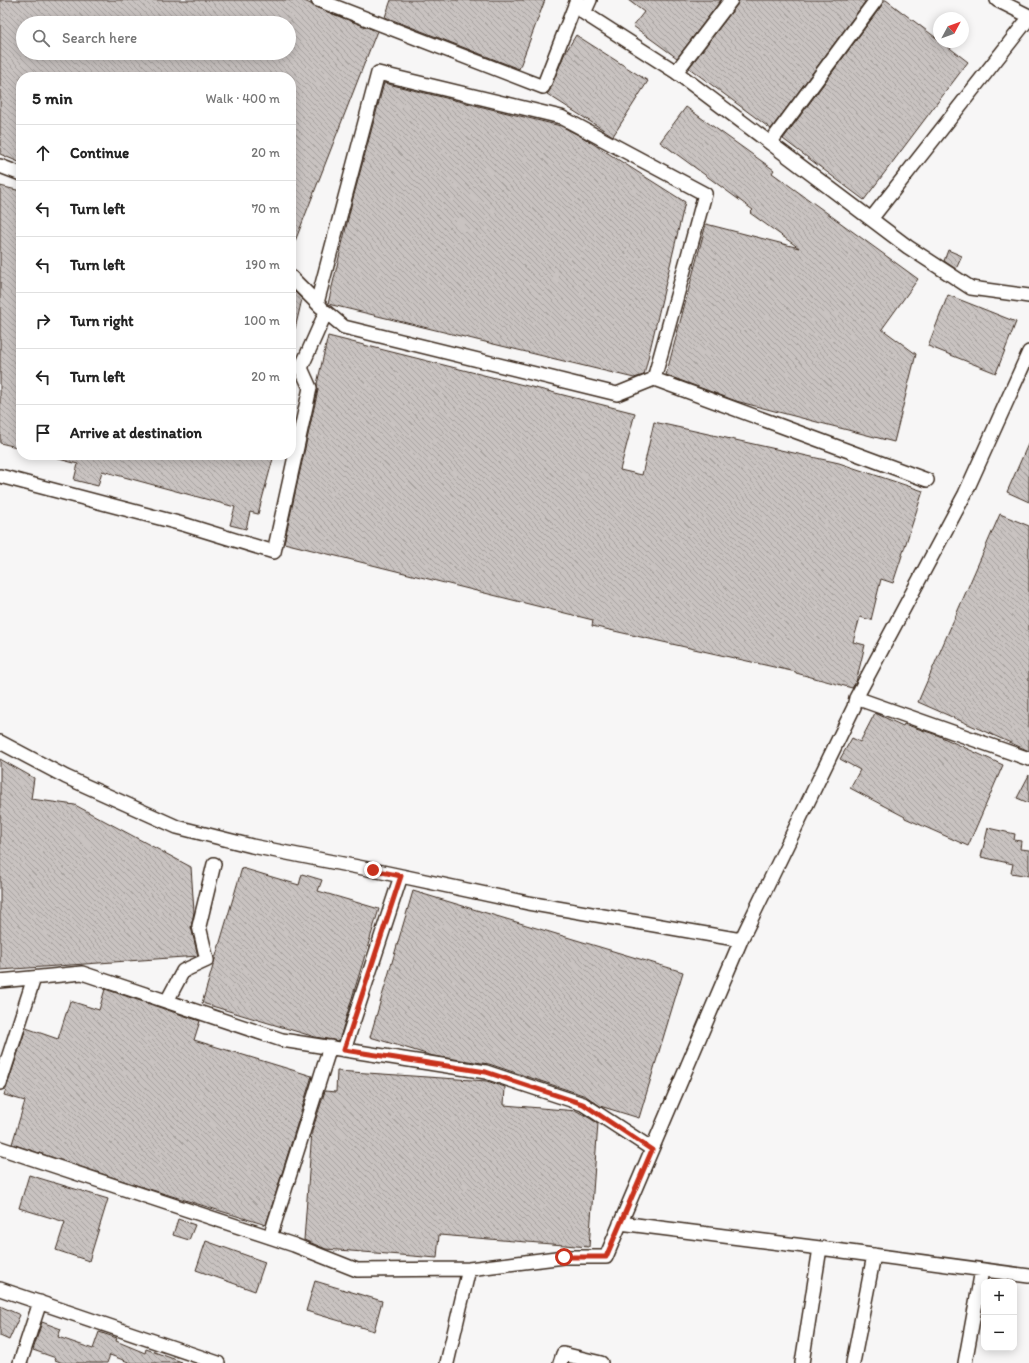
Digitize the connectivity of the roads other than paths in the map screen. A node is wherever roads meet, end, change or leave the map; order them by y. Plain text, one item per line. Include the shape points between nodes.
1 (318, 0) edge
2 (577, 0) edge
3 (590, 0) edge
4 (731, 0) edge
5 (876, 0) edge
6 (997, 0) edge
7 (1029, 17) edge
8 (676, 72) junction
9 (770, 143) junction
10 (0, 166) edge
11 (16, 172) edge
12 (871, 219) junction
13 (296, 282) edge
14 (1029, 296) edge
15 (317, 303) junction
16 (326, 312) junction
17 (1029, 352) edge
18 (654, 379) junction
19 (296, 452) edge
20 (294, 460) edge
21 (0, 476) edge
22 (927, 480) dead end
23 (856, 698) junction
24 (0, 742) edge
25 (1029, 759) edge
26 (214, 864) dead end
27 (401, 876) junction
28 (741, 940) junction
29 (34, 978) junction
30 (0, 981) edge
31 (167, 1001) junction
32 (330, 1047) junction
33 (344, 1050) junction
34 (0, 1083) edge
35 (0, 1148) edge
36 (652, 1150) junction
37 (620, 1223) junction
38 (270, 1237) junction
39 (820, 1248) junction
40 (874, 1255) junction
41 (469, 1268) junction
42 (982, 1270) junction
43 (1029, 1276) edge
44 (0, 1289) edge
45 (40, 1302) junction
46 (204, 1361) edge
47 (20, 1363) edge
48 (218, 1363) edge
49 (447, 1363) edge
50 (560, 1363) edge
51 (601, 1363) edge
52 (802, 1363) edge
53 (853, 1363) edge
54 (965, 1363) edge

1 - 2 street via 543,87
3 - 8 street via 584,13
4 - 8 street
5 - 9 street
6 - 7 street
7 - 12 street
8 - 9 street
9 - 12 street
10 - 11 street
12 - 14 street via 908,247 971,288
13 - 15 street
15 - 16 street
15 - 18 street via 378,73 561,117 705,194
16 - 18 street via 344,327 617,394
16 - 19 street via 301,368 310,388
17 - 23 street via 965,494
18 - 22 street
20 - 21 street via 274,552 186,525
23 - 25 street
23 - 28 street via 854,707
24 - 27 street via 66,777 177,827 252,846
26 - 31 street via 199,926 208,960 183,971
27 - 28 street via 528,903
27 - 33 street
28 - 36 street
29 - 30 street
29 - 31 street via 82,973
29 - 34 street
31 - 32 street via 282,1040
32 - 33 street
32 - 38 street
33 - 36 street via 486,1072 583,1104
35 - 38 street
36 - 37 street
37 - 39 street
37 - 41 street via 606,1257 564,1257
38 - 41 street via 357,1270
39 - 40 street
39 - 52 street
40 - 42 street
40 - 53 street
41 - 49 street
42 - 43 street
42 - 54 street
44 - 45 street
45 - 46 street
45 - 47 street
46 - 48 street
50 - 51 street via 563,1354

